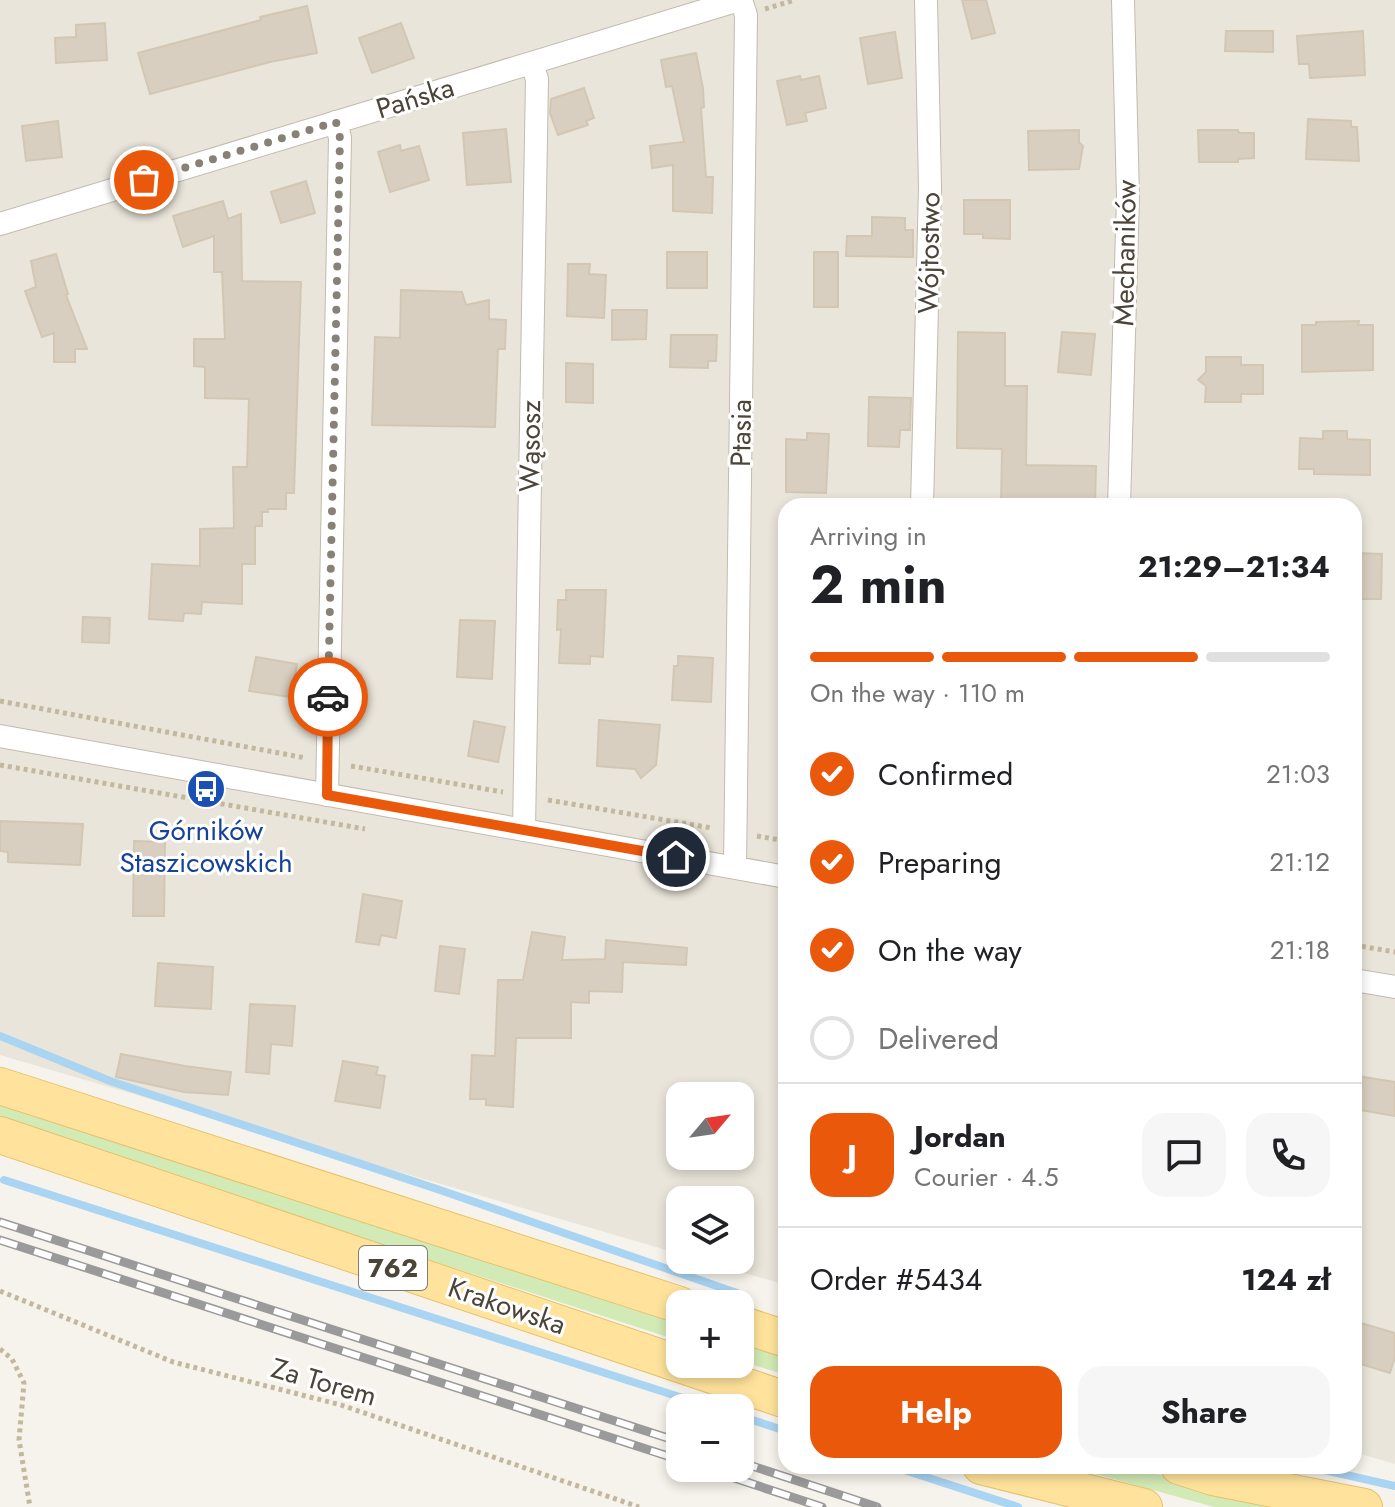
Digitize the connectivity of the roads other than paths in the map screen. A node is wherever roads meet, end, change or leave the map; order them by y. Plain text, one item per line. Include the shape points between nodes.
1 (740, 0) edge
2 (926, 0) edge
3 (1123, 0) edge
4 (532, 64) junction
5 (336, 122) junction
6 (0, 224) edge
7 (922, 498) edge
8 (1119, 498) edge
9 (0, 736) edge
10 (327, 795) junction
11 (524, 830) junction
12 (735, 867) junction
13 (778, 875) edge
14 (1362, 981) edge
15 (1395, 987) edge
16 (0, 1086) edge
17 (0, 1135) edge
18 (666, 1300) edge
19 (754, 1329) edge
20 (778, 1336) edge
21 (778, 1397) edge
22 (1013, 1474) edge
23 (1204, 1474) edge
24 (1144, 1507) edge
25 (1364, 1507) edge

1 - 4 street, Pańska
1 - 12 street, Ptasia via 746,15
2 - 7 street, Wójtostwo via 930,187
3 - 8 street, Mechaników via 1128,197
4 - 5 street, Pańska
4 - 11 street, Wąsosz via 537,79
5 - 6 street, Pańska
5 - 10 street via 340,138
9 - 10 street
10 - 11 street
11 - 12 street
12 - 13 street
14 - 15 street
16 - 18 main road, Krakowska / 762
17 - 21 main road, Krakowska / 762
19 - 20 main road
22 - 24 main road
23 - 25 main road

